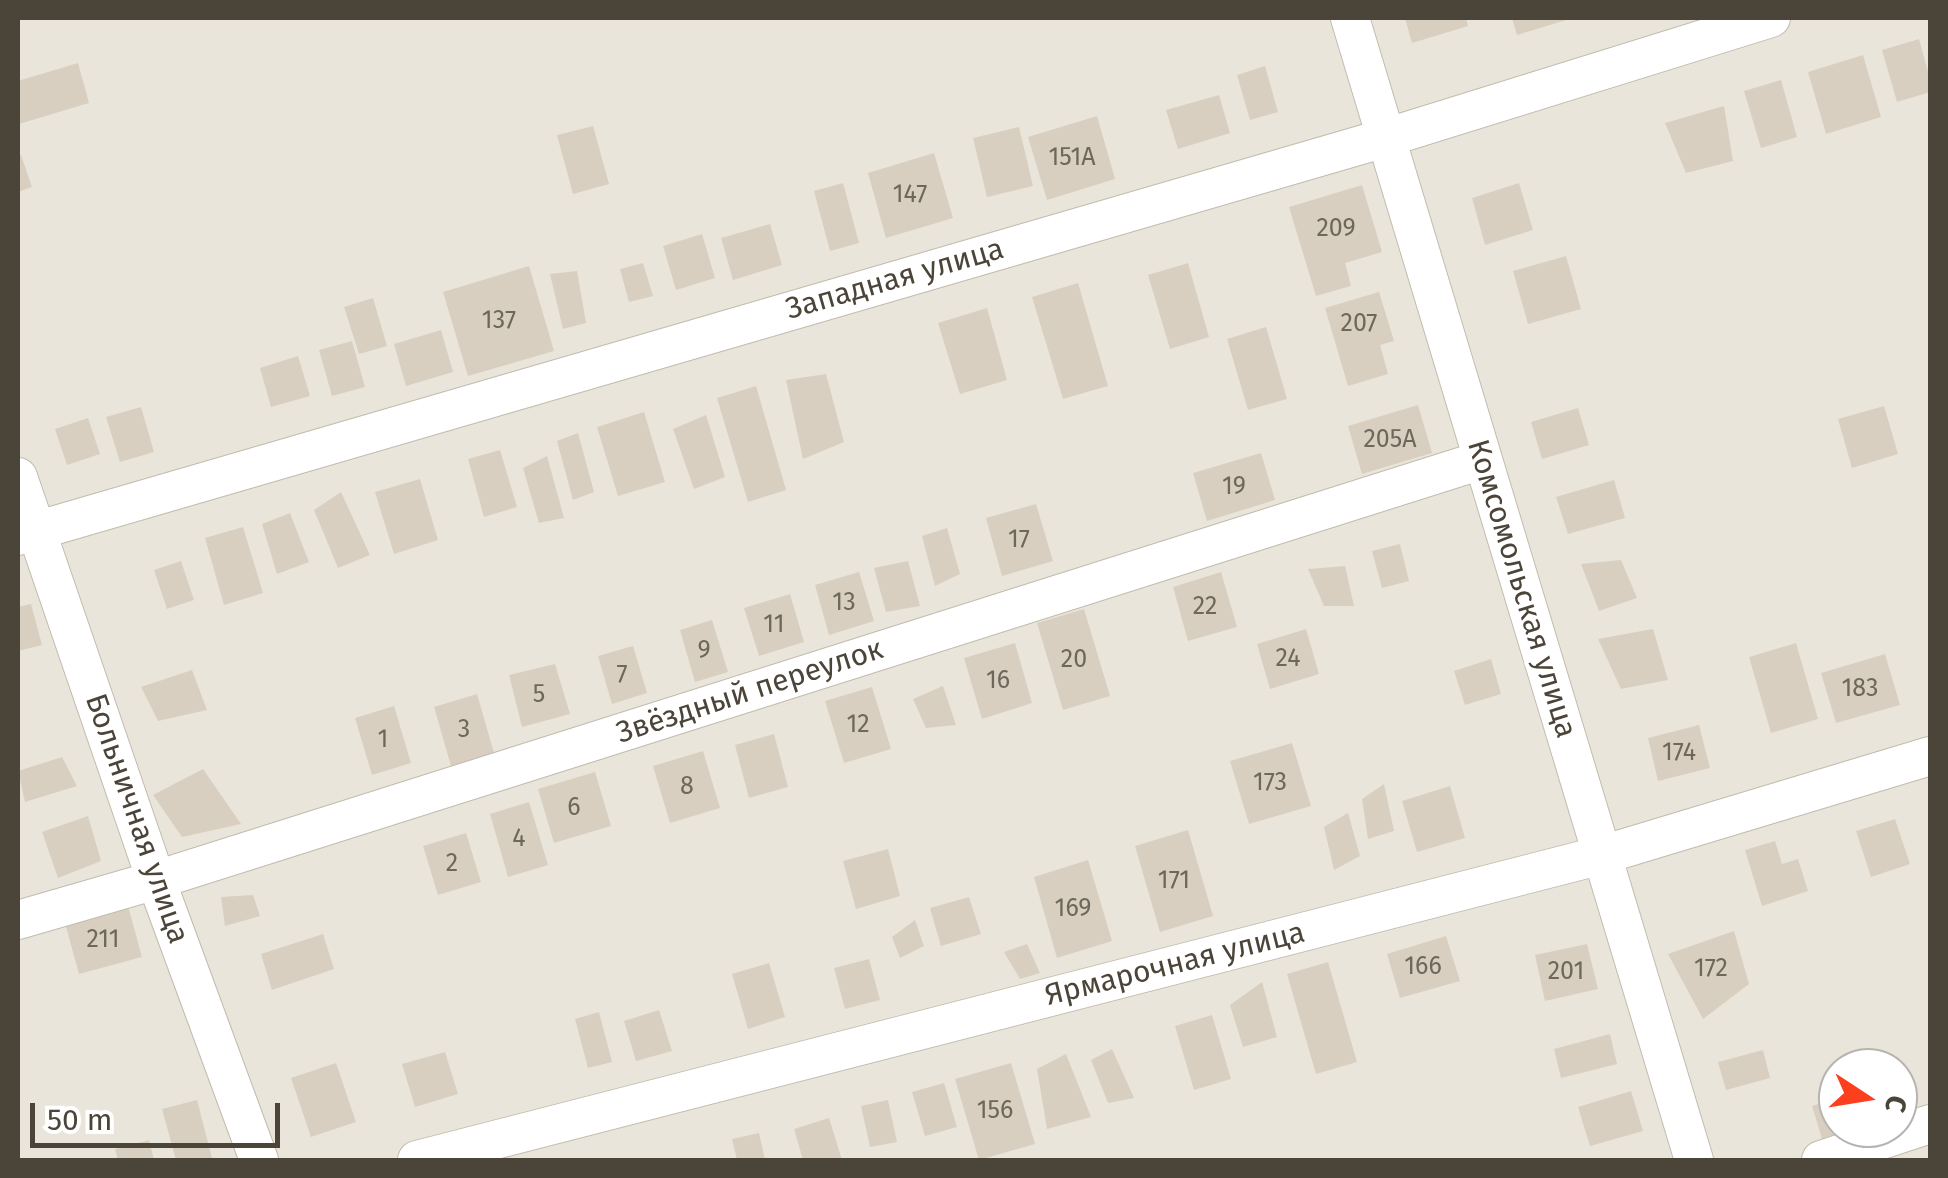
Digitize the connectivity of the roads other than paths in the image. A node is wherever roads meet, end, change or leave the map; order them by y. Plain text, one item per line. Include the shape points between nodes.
1 (1350, 18) edge
2 (1771, 18) edge
3 (1385, 138) junction
4 (1482, 460) junction
5 (18, 477) edge
6 (27, 533) edge
7 (1930, 756) edge
8 (1602, 855) junction
9 (156, 880) junction
10 (18, 920) edge
11 (1930, 1124) edge
12 (259, 1160) edge
13 (417, 1160) edge
14 (1694, 1160) edge
15 (1821, 1160) edge

1 - 3 street, Комсомольская улица
2 - 3 street, Западная улица
3 - 4 street, Комсомольская улица
3 - 6 street, Западная улица
4 - 8 street, Комсомольская улица
4 - 9 street, Звёздный переулок
5 - 6 street, Больничная улица
6 - 9 street, Больничная улица
7 - 8 street, Ярмарочная улица
8 - 13 street, Ярмарочная улица
8 - 14 street, Комсомольская улица
9 - 10 street, Звёздный переулок
9 - 12 street, Больничная улица
11 - 15 street

